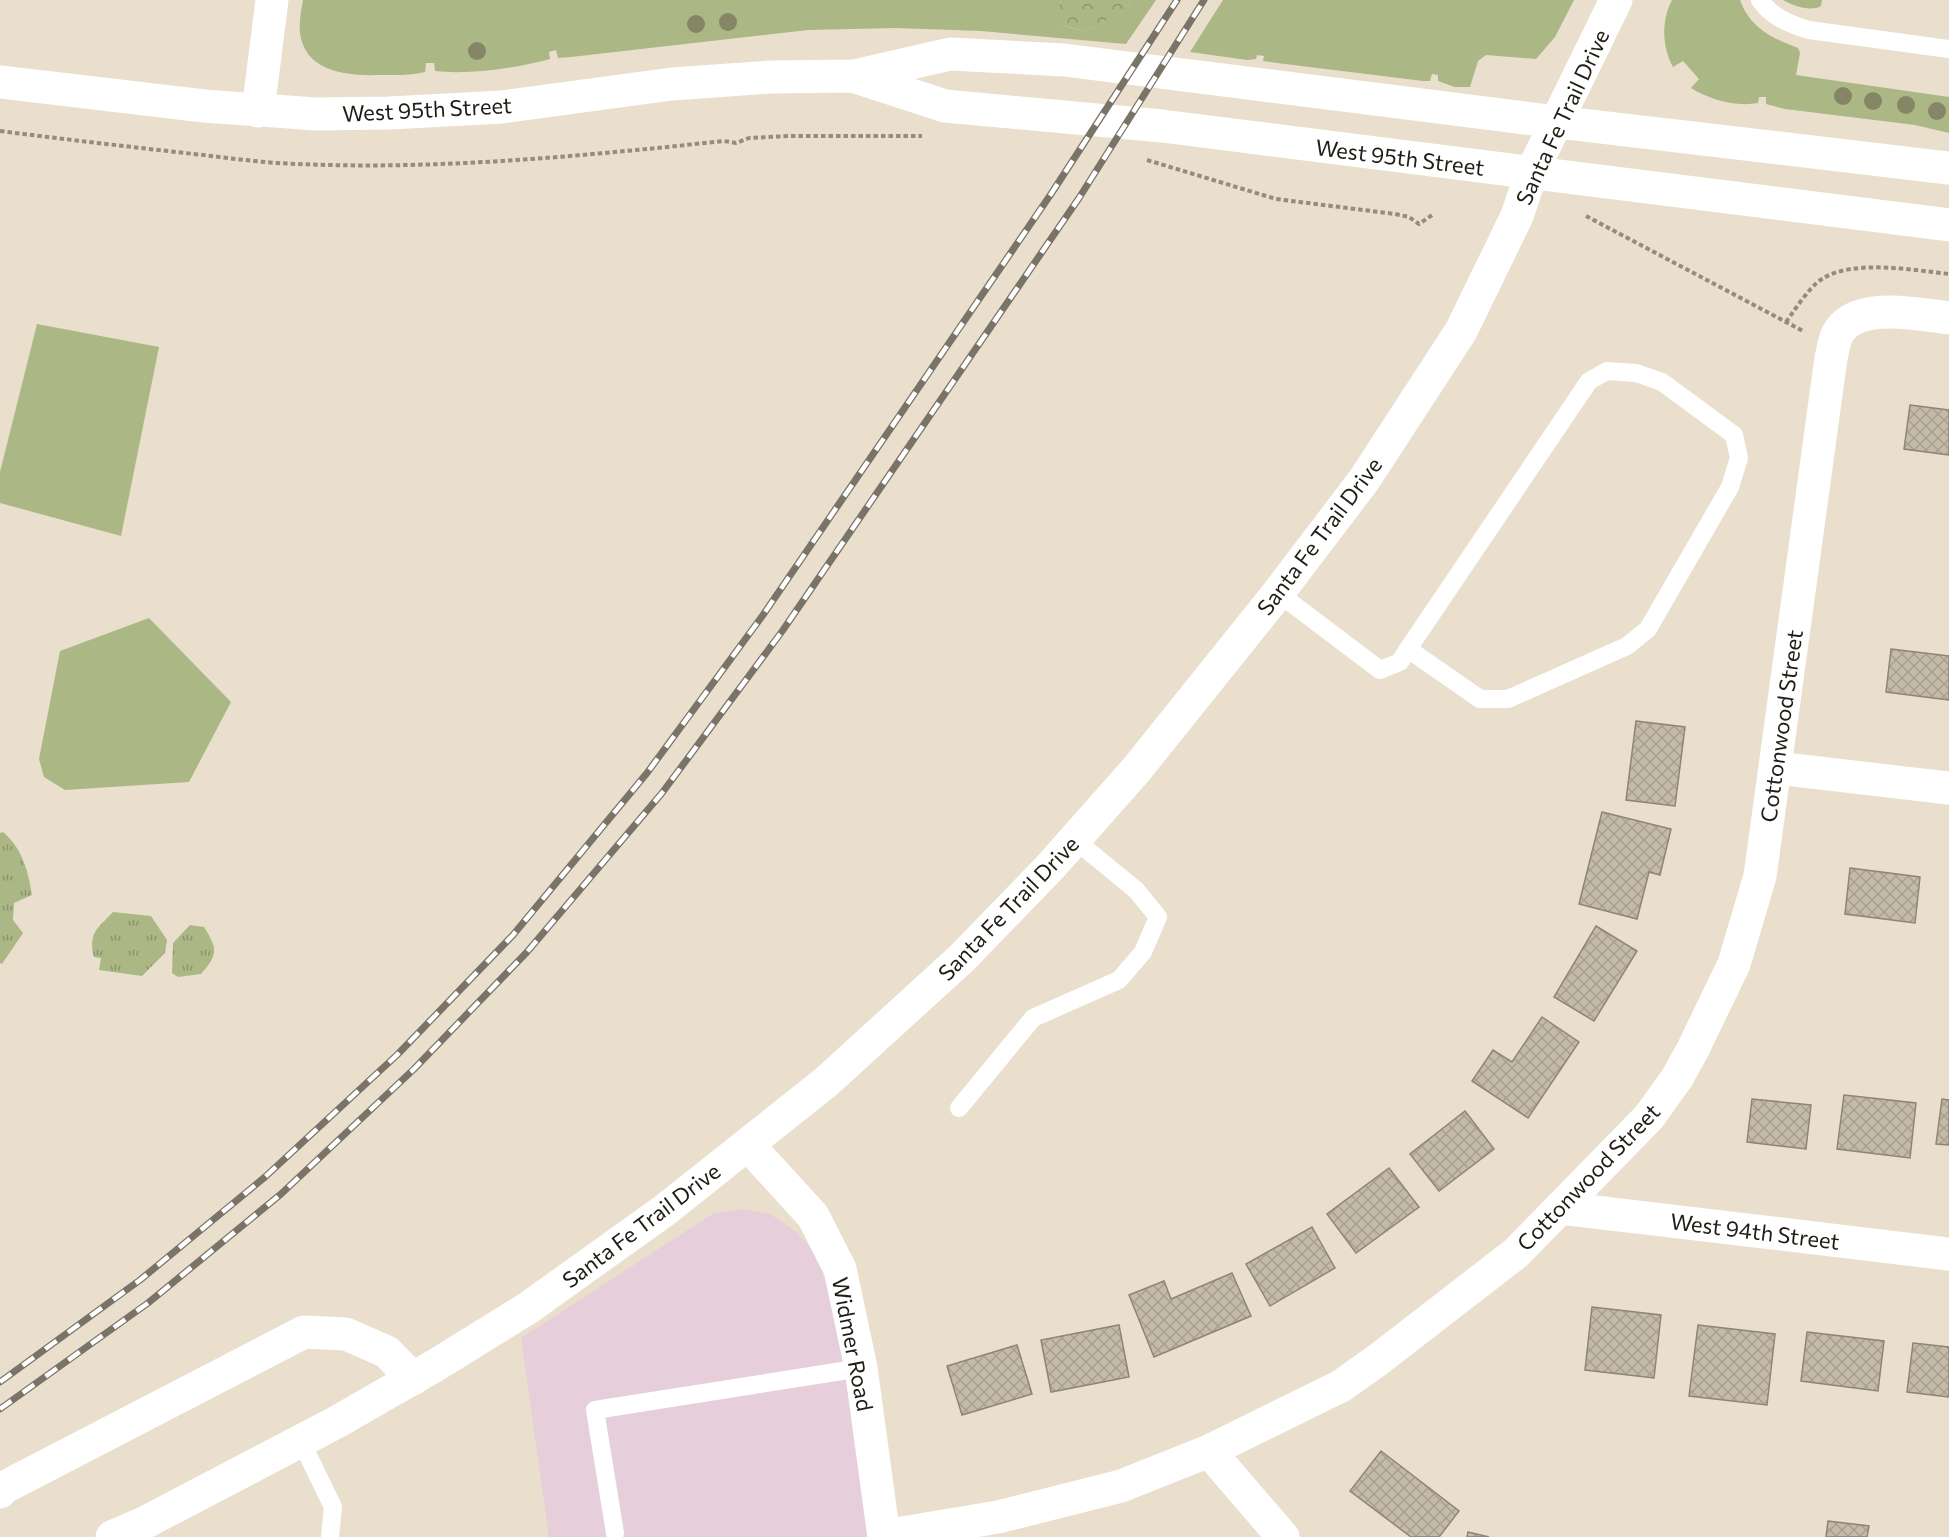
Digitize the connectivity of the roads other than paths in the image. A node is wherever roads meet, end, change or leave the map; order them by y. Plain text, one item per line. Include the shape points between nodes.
1 (272, 0) edge
2 (1616, 0) edge
3 (1760, 0) edge
4 (1949, 49) edge
5 (854, 76) junction
6 (0, 82) edge
7 (258, 111) junction
8 (1557, 122) junction
9 (1949, 168) edge
10 (1531, 174) junction
11 (1949, 225) edge
12 (1949, 318) edge
13 (1278, 593) junction
14 (1408, 649) junction
15 (1776, 768) junction
16 (1949, 788) edge
17 (1075, 840) junction
18 (959, 1108) dead end
19 (747, 1145) junction
20 (1561, 1208) junction
21 (1949, 1254) edge
22 (861, 1368) junction
23 (413, 1379) junction
24 (301, 1441) junction
25 (1209, 1451) junction
26 (0, 1491) edge
27 (615, 1533) dead end
28 (884, 1536) edge
29 (112, 1537) edge
30 (330, 1537) edge
31 (1283, 1537) edge

1 - 7 main road
2 - 8 main road, Santa Fe Trail Drive
3 - 4 lane via 1771,13 1809,30
5 - 7 main road, West 95th Street via 672,84 502,106 401,113
5 - 8 main road, West 95th Street via 950,54 1064,60
5 - 10 main road, West 95th Street via 945,105 1162,126
6 - 7 main road, West 95th Street
8 - 9 main road, West 95th Street
8 - 10 main road, Santa Fe Trail Drive
10 - 11 main road, West 95th Street
10 - 13 main road, Santa Fe Trail Drive via 1517,216 1461,331 1364,480
12 - 15 main road, Cottonwood Street via 1873,312 1849,321 1837,334
13 - 14 lane via 1380,670 1400,662
13 - 17 main road, Santa Fe Trail Drive
14 - 14 lane via 1589,381 1607,371 1636,373 1662,382 1734,435 1739,458 1730,487 1648,629 1627,646 1508,699 1480,699
15 - 16 main road
15 - 20 main road, Cottonwood Street via 1754,898 1734,964 1694,1050 1649,1117
17 - 18 lane via 1136,890 1158,917 1143,952 1119,980 1033,1018
17 - 19 main road, Santa Fe Trail Drive via 962,958 826,1082
19 - 22 main road, Widmer Road via 813,1216 840,1269
19 - 23 main road, Santa Fe Trail Drive via 665,1210 528,1308
20 - 21 main road, West 94th Street
20 - 25 main road, Cottonwood Street via 1516,1253 1341,1386
22 - 27 lane via 595,1410
22 - 28 main road, Widmer Road
23 - 24 main road, Santa Fe Trail Drive
23 - 26 main road via 387,1352 346,1334 304,1332
24 - 29 main road, Santa Fe Trail Drive
24 - 30 lane via 333,1507
25 - 28 main road, Cottonwood Street via 1120,1486 998,1517
25 - 31 main road

